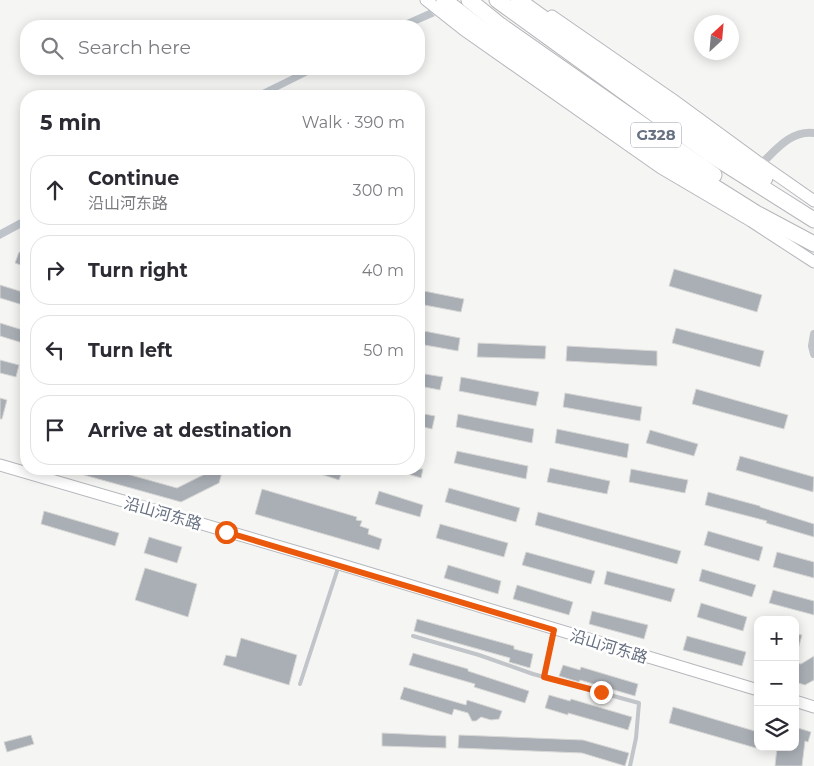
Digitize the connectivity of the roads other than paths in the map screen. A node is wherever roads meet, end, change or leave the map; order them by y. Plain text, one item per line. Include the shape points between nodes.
1 (426, 0) edge
2 (444, 0) edge
3 (469, 0) edge
4 (496, 0) edge
5 (530, 0) edge
6 (514, 6) edge
7 (814, 133) edge
8 (761, 164) junction
9 (814, 200) edge
10 (814, 216) edge
11 (814, 220) edge
12 (814, 244) edge
13 (814, 262) edge
14 (814, 334) edge
15 (814, 354) edge
16 (0, 466) edge
17 (20, 472) edge
18 (31, 475) edge
19 (339, 564) junction
20 (554, 630) junction
21 (412, 636) dead end
22 (544, 677) junction
23 (300, 684) dead end
24 (754, 689) edge
25 (799, 702) edge
26 (814, 707) edge
27 (630, 766) edge

1 - 13 street via 661,168
2 - 12 highway via 640,140 756,213
3 - 12 highway, G328 via 500,25
4 - 6 highway, G328
5 - 8 street
6 - 10 highway via 772,183
6 - 11 highway, G328 via 711,155
7 - 8 street via 791,136
8 - 9 street
14 - 15 street
16 - 17 street, 沿山河东路
18 - 19 street, 沿山河东路
19 - 20 street, 沿山河东路
19 - 23 lane
20 - 22 lane
20 - 24 street, 沿山河东路
21 - 22 lane
22 - 27 lane via 639,703
25 - 26 street

